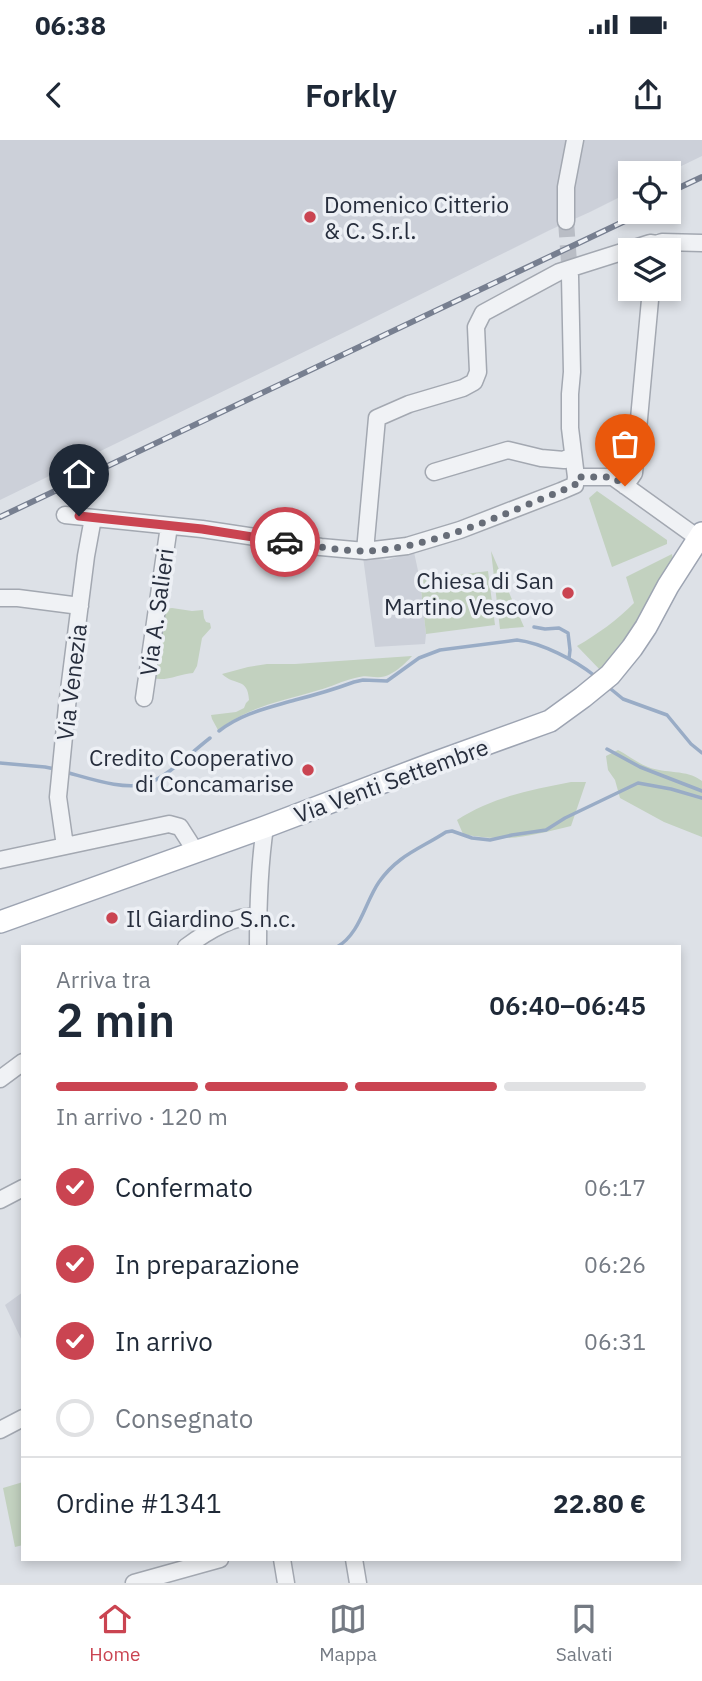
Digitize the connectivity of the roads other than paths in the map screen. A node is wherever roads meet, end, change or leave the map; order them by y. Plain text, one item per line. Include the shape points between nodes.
1 (575, 140) edge
2 (566, 221) tunnel mouth
3 (681, 242) edge
4 (702, 243) edge
5 (618, 255) edge
6 (564, 274) junction
7 (650, 301) edge
8 (572, 456) junction
9 (434, 472) dead end
10 (576, 477) junction
11 (625, 486) junction
12 (65, 515) dead end
13 (93, 518) junction
14 (169, 526) junction
15 (700, 535) edge
16 (365, 551) junction
17 (0, 598) edge
18 (80, 607) junction
19 (144, 698) dead end
20 (265, 828) junction
21 (65, 846) junction
22 (196, 852) junction
23 (0, 860) edge
24 (258, 916) junction
25 (0, 922) edge
26 (189, 945) edge
27 (258, 945) edge
28 (21, 1063) edge
29 (3, 1072) edge
30 (21, 1189) edge
31 (0, 1200) edge
32 (21, 1418) edge
33 (2, 1423) edge
34 (215, 1561) edge
35 (282, 1561) edge
36 (354, 1561) edge
37 (171, 1578) edge
38 (134, 1583) edge
39 (286, 1583) edge
40 (358, 1583) edge

1 - 2 street via 566,187
3 - 4 street
5 - 6 street
6 - 8 street via 572,372
6 - 16 street via 483,313 477,327 474,382 377,418
7 - 11 street via 634,473
8 - 9 street via 541,458 508,450
8 - 10 street
10 - 11 street via 613,477
10 - 16 street via 575,485 460,530 407,546
11 - 15 street
12 - 13 street
13 - 14 street
13 - 18 street, Via Venezia
14 - 16 street
14 - 19 street, Via A. Salieri
15 - 20 main road, Via Venti Settembre via 632,648 610,675 550,721
17 - 18 street
18 - 21 street, Via Venezia via 58,797
20 - 22 main road, Via Venti Settembre
20 - 24 street
21 - 22 street via 169,824 180,827
21 - 23 street
22 - 25 main road, Via Venti Settembre
24 - 26 street via 233,920
24 - 27 street
28 - 29 street
30 - 31 street
32 - 33 street
34 - 37 street
35 - 39 street
36 - 40 street
37 - 38 street

